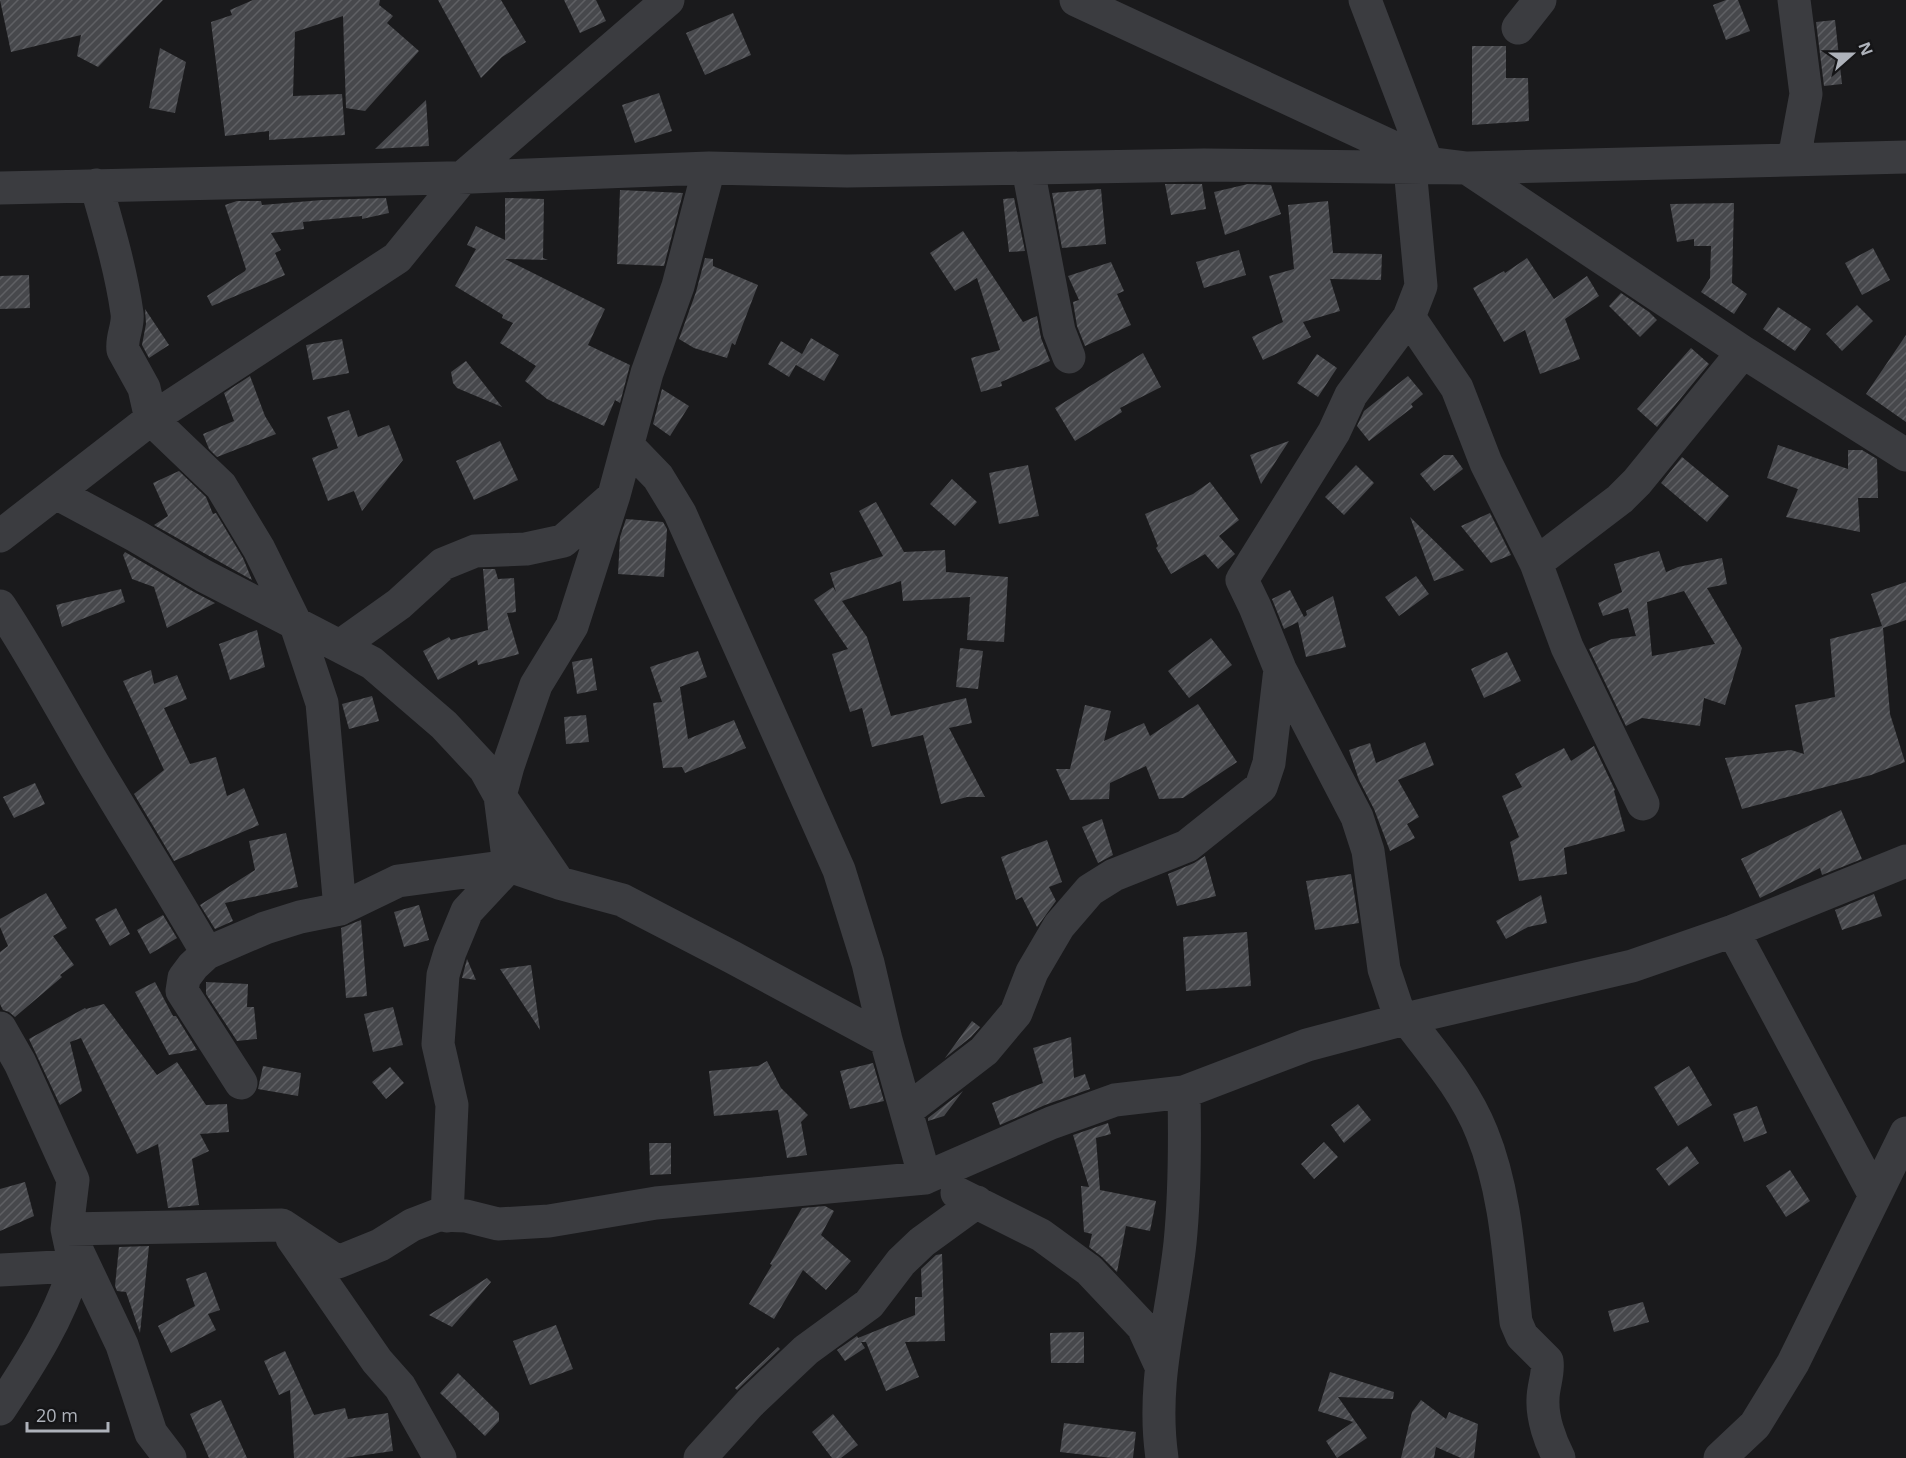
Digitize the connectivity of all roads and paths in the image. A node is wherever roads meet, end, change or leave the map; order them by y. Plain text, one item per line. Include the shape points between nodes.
1 (668, 0) edge
2 (1076, 0) edge
3 (1365, 0) edge
4 (1540, 0) edge
5 (1794, 0) edge
6 (1518, 28) dead end
7 (1906, 157) edge
8 (1794, 159) junction
9 (1419, 165) junction
10 (709, 168) junction
11 (1467, 168) junction
12 (1028, 169) junction
13 (463, 177) junction
14 (96, 185) junction
15 (0, 188) edge
16 (1409, 317) junction
17 (1743, 352) junction
18 (1069, 357) dead end
19 (152, 419) junction
20 (628, 446) junction
21 (1906, 455) edge
22 (56, 494) junction
23 (614, 495) junction
24 (0, 536) edge
25 (1536, 563) junction
26 (0, 606) edge
27 (295, 622) junction
28 (340, 646) junction
29 (1280, 669) junction
30 (500, 796) junction
31 (1643, 804) dead end
32 (1906, 861) edge
33 (509, 866) junction
34 (559, 883) junction
35 (340, 909) junction
36 (1733, 931) junction
37 (207, 953) junction
38 (1401, 1020) junction
39 (0, 1028) edge
40 (886, 1040) junction
41 (241, 1083) dead end
42 (1184, 1092) junction
43 (906, 1110) junction
44 (1906, 1133) edge
45 (925, 1178) junction
46 (1875, 1196) junction
47 (977, 1202) junction
48 (447, 1216) junction
49 (282, 1225) junction
50 (67, 1229) junction
51 (75, 1266) junction
52 (0, 1270) edge
53 (1160, 1364) junction
54 (0, 1409) edge
55 (170, 1458) edge
56 (440, 1458) edge
57 (700, 1458) edge
58 (1162, 1458) edge
59 (1559, 1458) edge
60 (1720, 1458) edge

1 - 13 street
2 - 9 street
3 - 9 street
4 - 6 street
5 - 8 street via 1806,94
7 - 8 street
8 - 11 street
9 - 11 street
9 - 12 street
9 - 16 street via 1421,286
10 - 12 street
10 - 13 street
10 - 20 street via 678,286 647,373
11 - 17 street
12 - 18 street via 1059,331
13 - 14 street
13 - 19 street via 397,258
14 - 15 street
14 - 19 street via 128,317 123,350 144,388
16 - 25 street via 1457,388 1486,463
16 - 29 street via 1351,395 1334,432 1242,580
17 - 21 street
17 - 25 street via 1631,488
19 - 22 street
19 - 27 street via 221,486 259,549
20 - 23 street
20 - 40 street via 658,477 680,513 839,870 868,963
22 - 24 street
22 - 27 street
23 - 28 street via 563,541 526,549 476,551 443,564 399,604
23 - 30 street via 572,626 536,685
25 - 31 street via 1567,647
26 - 37 street
27 - 28 street
27 - 35 street via 322,703
28 - 30 street via 372,663 444,725 485,769
29 - 38 street via 1357,817 1368,851 1384,969
29 - 43 street via 1269,763 1261,787 1187,846 1114,875 1090,890 1054,935 1032,972 1016,1013 984,1051
30 - 33 street
30 - 34 street
32 - 36 street
33 - 34 street
33 - 35 street via 398,881
33 - 48 street via 467,911 443,975 438,1044 452,1105
34 - 40 street via 622,900
35 - 37 street via 300,916
36 - 38 street via 1632,966
36 - 46 street
37 - 41 street via 184,978 182,991
38 - 42 street via 1307,1045
38 - 59 street via 1409,1022 1444,1067 1482,1132 1501,1190 1516,1322 1522,1336 1548,1364 1542,1401 1552,1447
39 - 50 street via 73,1180
40 - 43 street
42 - 45 street via 1114,1100
42 - 53 street via 1186,1170 1179,1245
43 - 45 street
44 - 46 street
45 - 47 street
45 - 48 street via 656,1203 549,1221 498,1224
46 - 60 street via 1793,1363 1755,1425
47 - 53 street via 1041,1234 1089,1270 1143,1328
47 - 57 street via 922,1242 869,1304 806,1350
48 - 49 street via 438,1215 412,1225 380,1245 338,1262
49 - 50 street
49 - 56 street via 377,1361 400,1387
50 - 51 street
50 - 55 street via 122,1344 151,1433
51 - 52 street
51 - 54 street via 67,1292 43,1339
53 - 58 street via 1158,1428

